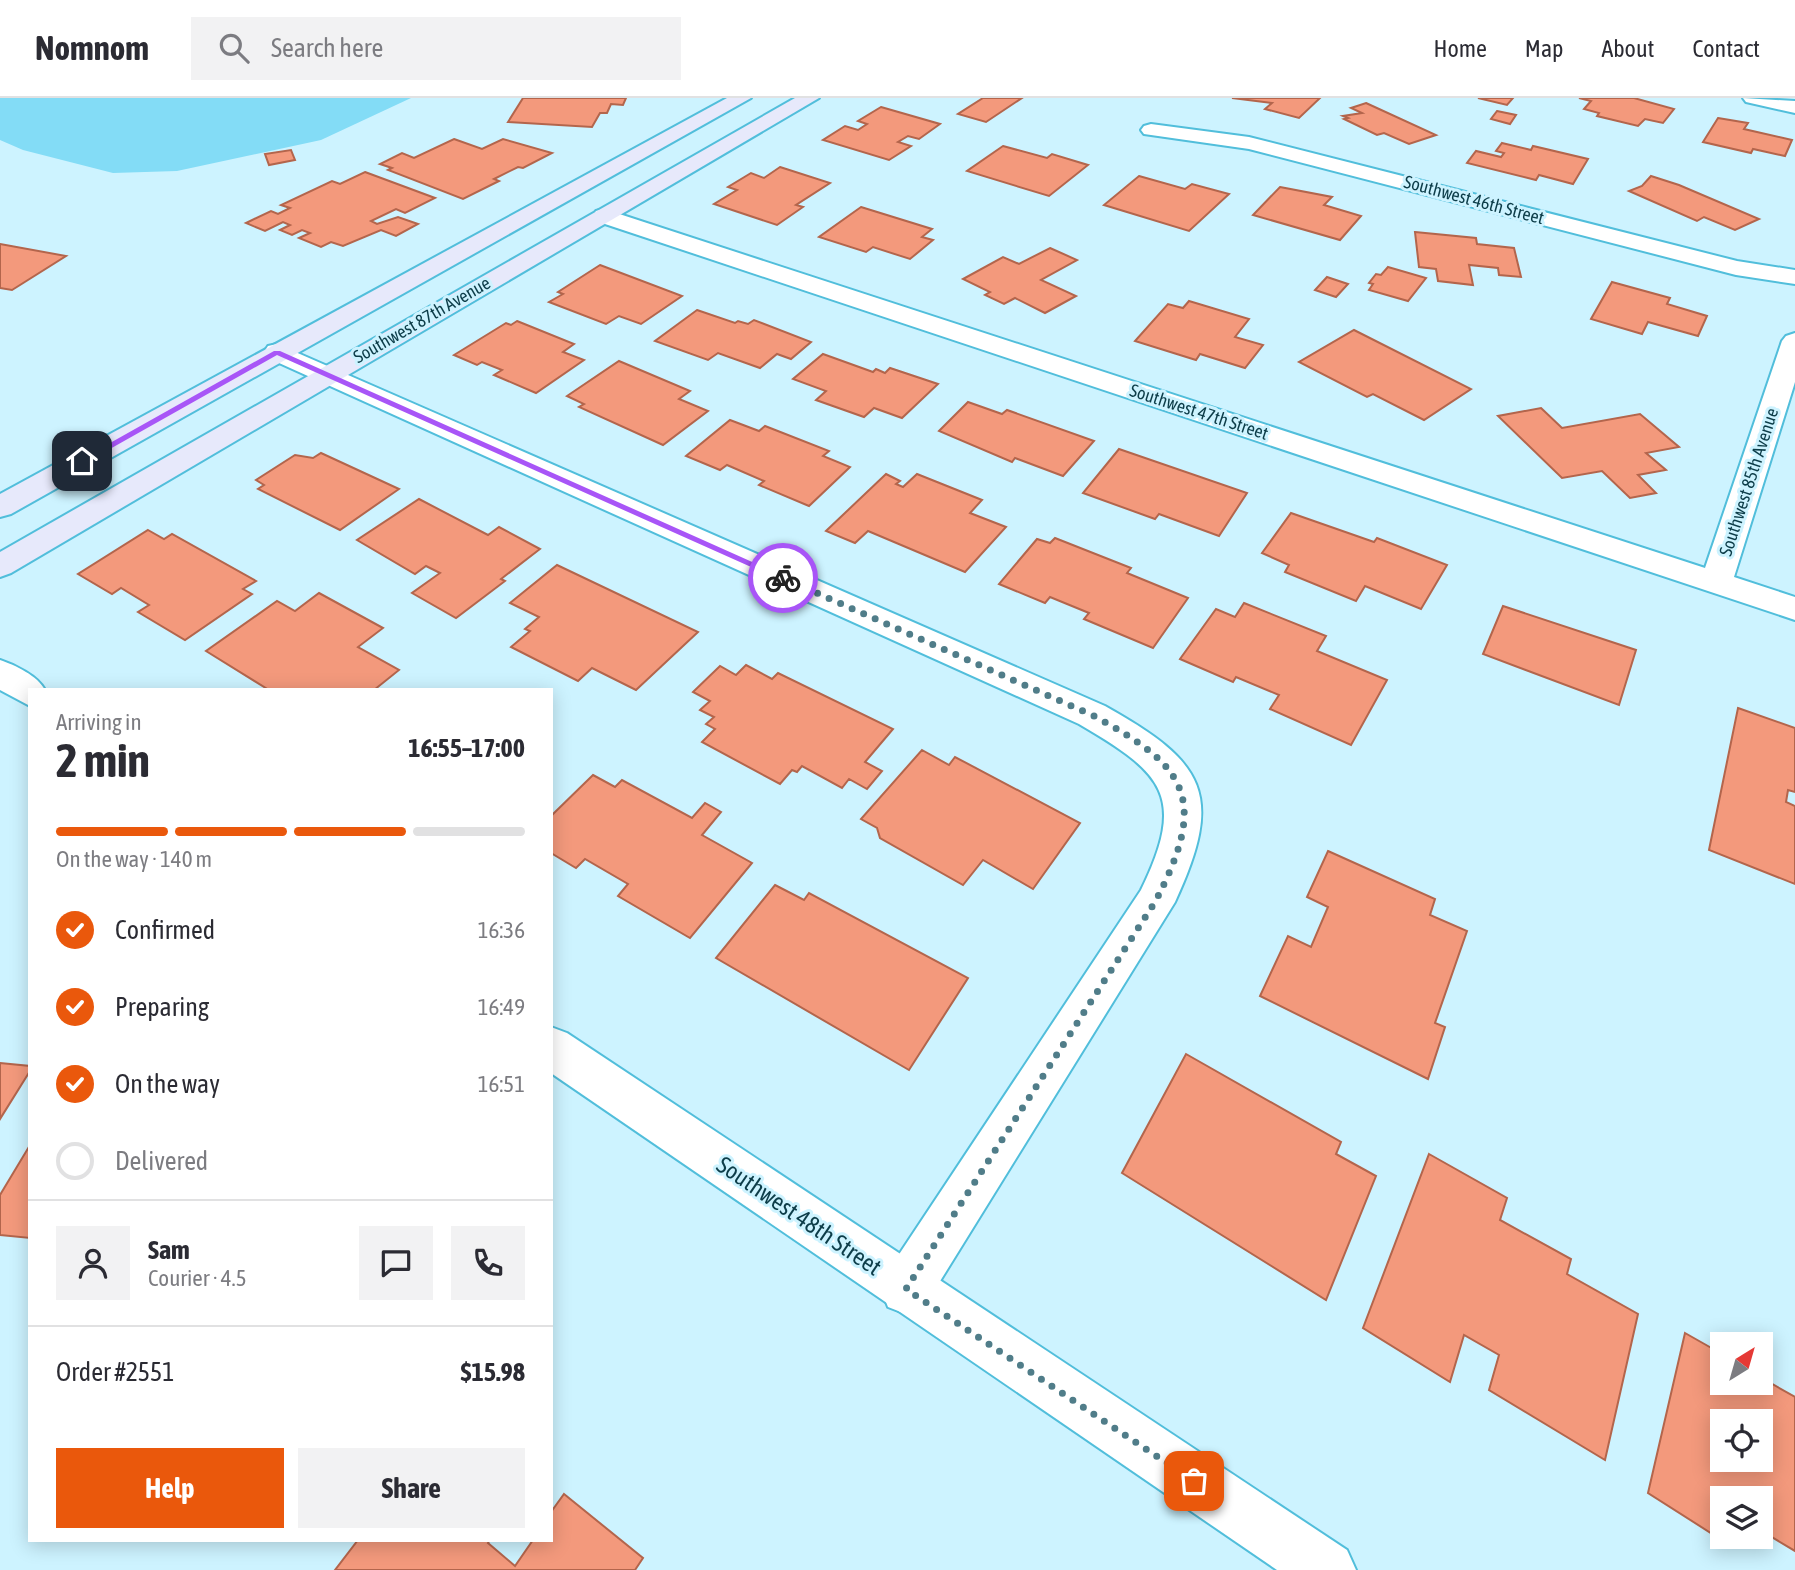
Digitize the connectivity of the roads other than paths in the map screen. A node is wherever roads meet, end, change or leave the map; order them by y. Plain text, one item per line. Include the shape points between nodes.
1 (741, 98) edge
2 (809, 98) edge
3 (1753, 98) edge
4 (1795, 107) edge
5 (1151, 130) dead end
6 (557, 198) junction
7 (604, 216) junction
8 (1795, 277) edge
9 (1795, 341) edge
10 (277, 352) junction
11 (325, 375) junction
12 (0, 507) edge
13 (0, 566) edge
14 (1717, 582) junction
15 (1795, 609) edge
16 (0, 673) edge
17 (28, 692) edge
18 (553, 1049) edge
19 (906, 1289) junction
20 (1327, 1570) edge

1 - 6 main road, Southwest 87th Avenue
2 - 7 main road, Southwest 87th Avenue
3 - 4 street
5 - 8 street, Southwest 46th Street via 1284,151 1736,268
6 - 7 main road
6 - 10 main road, Southwest 87th Avenue
7 - 11 main road, Southwest 87th Avenue
7 - 14 street, Southwest 47th Street
9 - 14 street, Southwest 85th Avenue
10 - 11 street
10 - 12 main road, Southwest 87th Avenue
11 - 13 main road, Southwest 87th Avenue
11 - 19 street via 1092,715 1153,755 1178,784 1185,803 1184,835 1155,902
14 - 15 street, Southwest 47th Street
16 - 17 street
18 - 19 street, Southwest 48th Street
19 - 20 street, Southwest 48th Street

